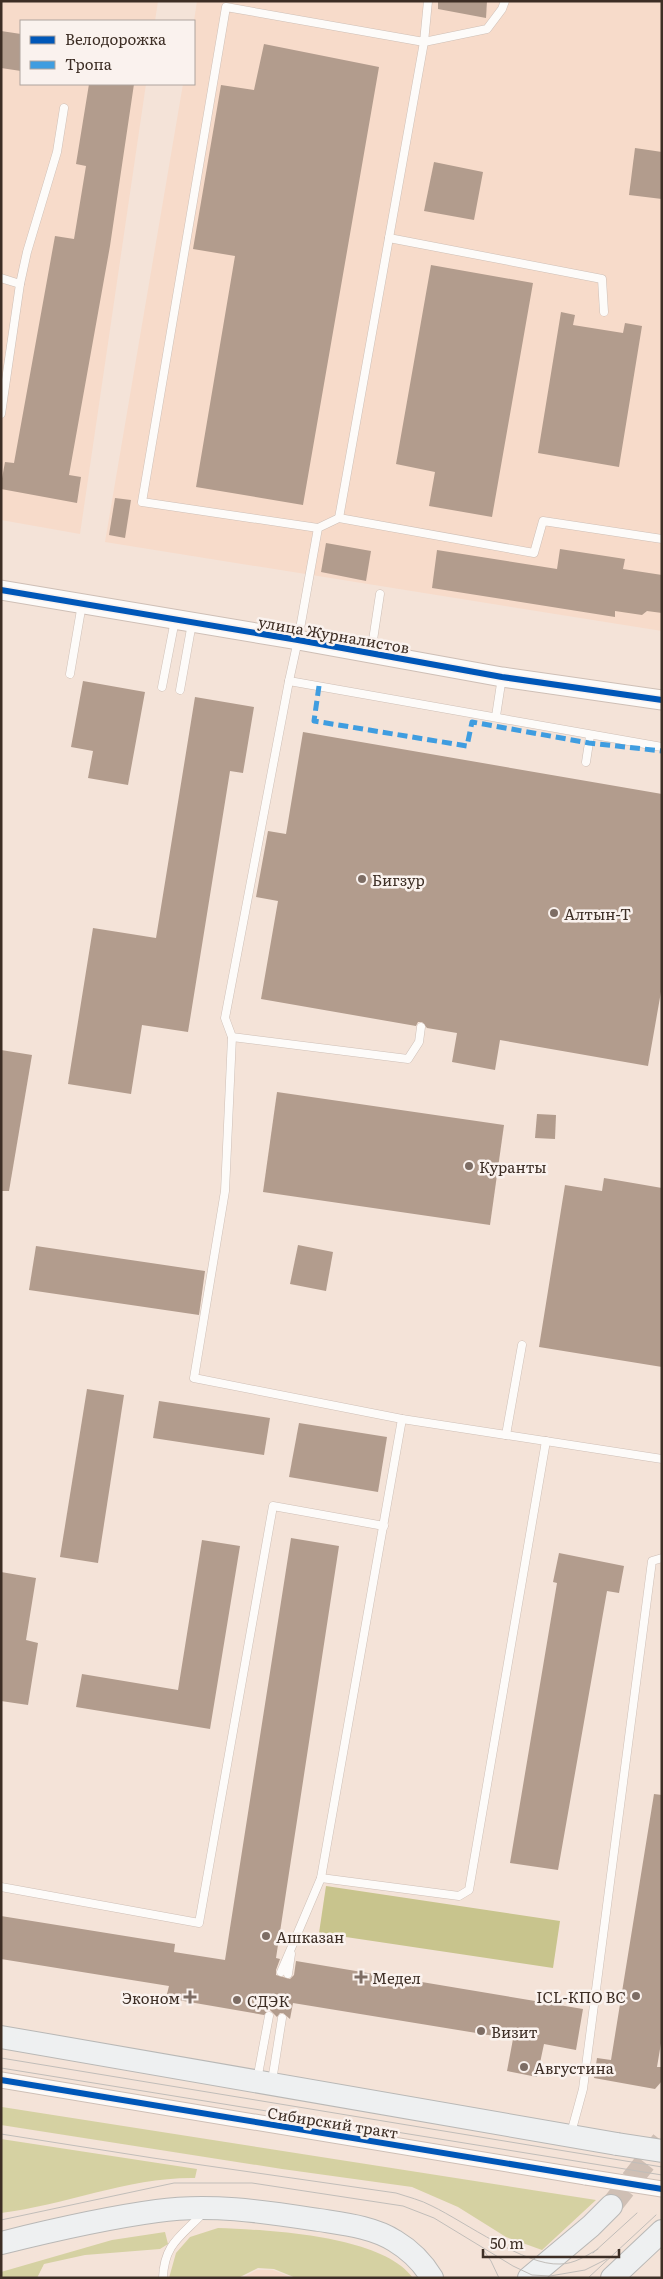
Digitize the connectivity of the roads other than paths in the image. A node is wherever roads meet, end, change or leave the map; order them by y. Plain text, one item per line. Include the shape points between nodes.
1 (247, 1) edge
2 (428, 1) edge
3 (505, 1) edge
4 (246, 11) junction
5 (424, 42) junction
6 (64, 108) dead end
7 (389, 238) junction
8 (1, 278) edge
9 (20, 284) junction
10 (604, 312) dead end
11 (1, 414) edge
12 (339, 518) junction
13 (318, 528) junction
14 (662, 538) edge
15 (1, 590) edge
16 (380, 594) dead end
17 (82, 604) junction
18 (184, 621) junction
19 (298, 640) junction
20 (371, 653) junction
21 (70, 674) dead end
22 (502, 677) junction
23 (288, 681) junction
24 (162, 687) dead end
25 (180, 690) dead end
26 (662, 700) edge
27 (496, 716) junction
28 (590, 736) junction
29 (662, 747) edge
30 (586, 762) dead end
31 (421, 1027) dead end
32 (232, 1037) junction
33 (522, 1344) dead end
34 (402, 1419) junction
35 (506, 1435) junction
36 (546, 1441) junction
37 (662, 1460) edge
38 (384, 1526) junction
39 (662, 1558) edge
40 (321, 1878) junction
41 (1, 1887) edge
42 (285, 1973) dead end
43 (269, 2016) dead end
44 (282, 2018) dead end
45 (1, 2037) edge
46 (1, 2080) edge
47 (264, 2082) junction
48 (571, 2135) junction
49 (662, 2151) edge
50 (662, 2189) edge
51 (611, 2206) tunnel mouth
52 (209, 2207) junction
53 (662, 2231) edge
54 (1, 2243) edge
55 (164, 2278) edge
56 (432, 2278) edge
57 (529, 2278) edge
58 (612, 2278) edge

1 - 4 lane
2 - 5 lane
3 - 5 lane via 487,29
4 - 5 lane
4 - 13 lane via 226,7 142,502
5 - 7 lane
6 - 9 lane via 57,152 26,252
7 - 10 lane via 602,279
7 - 12 lane
8 - 9 lane
9 - 11 lane
12 - 13 lane
12 - 14 lane via 534,552 543,521
13 - 19 lane
15 - 17 street, улица Журналистов
16 - 20 lane
17 - 18 street, улица Журналистов
17 - 21 lane
18 - 19 street, улица Журналистов
18 - 24 lane
18 - 25 lane
19 - 20 street, улица Журналистов
19 - 23 lane
20 - 22 street, улица Журналистов
22 - 26 street, улица Журналистов
22 - 27 lane
23 - 27 lane
23 - 32 lane via 225,1018
27 - 28 lane
28 - 29 lane
28 - 30 lane
31 - 32 lane via 419,1042 408,1060
32 - 34 lane via 224,1191 194,1378
33 - 35 lane
34 - 35 lane
34 - 38 lane
35 - 36 lane
36 - 37 lane
36 - 40 lane via 469,1890 459,1896
38 - 40 lane
38 - 41 lane via 273,1506 199,1922
39 - 48 lane via 652,1561 583,2089
40 - 42 lane via 293,1942
43 - 47 lane
44 - 47 lane
45 - 47 main road, Сибирский тракт
46 - 50 street, Сибирский тракт, bridge
47 - 48 main road, Сибирский тракт
48 - 49 main road, Сибирский тракт, bridge
51 - 57 main road
52 - 54 main road via 158,2210
52 - 55 lane via 176,2238 164,2261
52 - 56 main road via 277,2213 356,2226 394,2240 418,2259
53 - 58 main road

